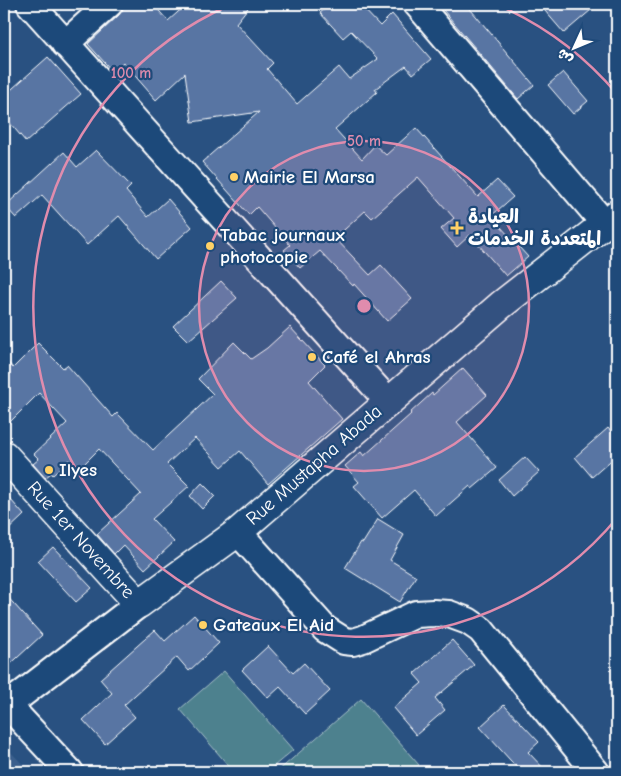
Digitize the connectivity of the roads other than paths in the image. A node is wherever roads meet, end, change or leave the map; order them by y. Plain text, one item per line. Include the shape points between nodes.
1 (30, 4) edge
2 (109, 4) edge
3 (427, 7) edge
4 (65, 44) junction
5 (611, 219) edge
6 (388, 401) junction
7 (4, 455) edge
8 (238, 532) junction
9 (139, 604) junction
10 (5, 705) edge
11 (70, 772) edge
12 (596, 772) edge

1 - 4 street
2 - 4 street
3 - 5 street
4 - 6 street
5 - 6 main road, Rue Mustapha Abada via 501,305
6 - 8 main road, Rue Mustapha Abada
7 - 9 main road, Rue 1er Novembre
8 - 9 main road, Rue Mustapha Abada
8 - 12 street via 325,629 344,642 363,639 416,614 449,614 468,621 487,637
9 - 10 street, Rue Mustapha Abada
10 - 11 street

